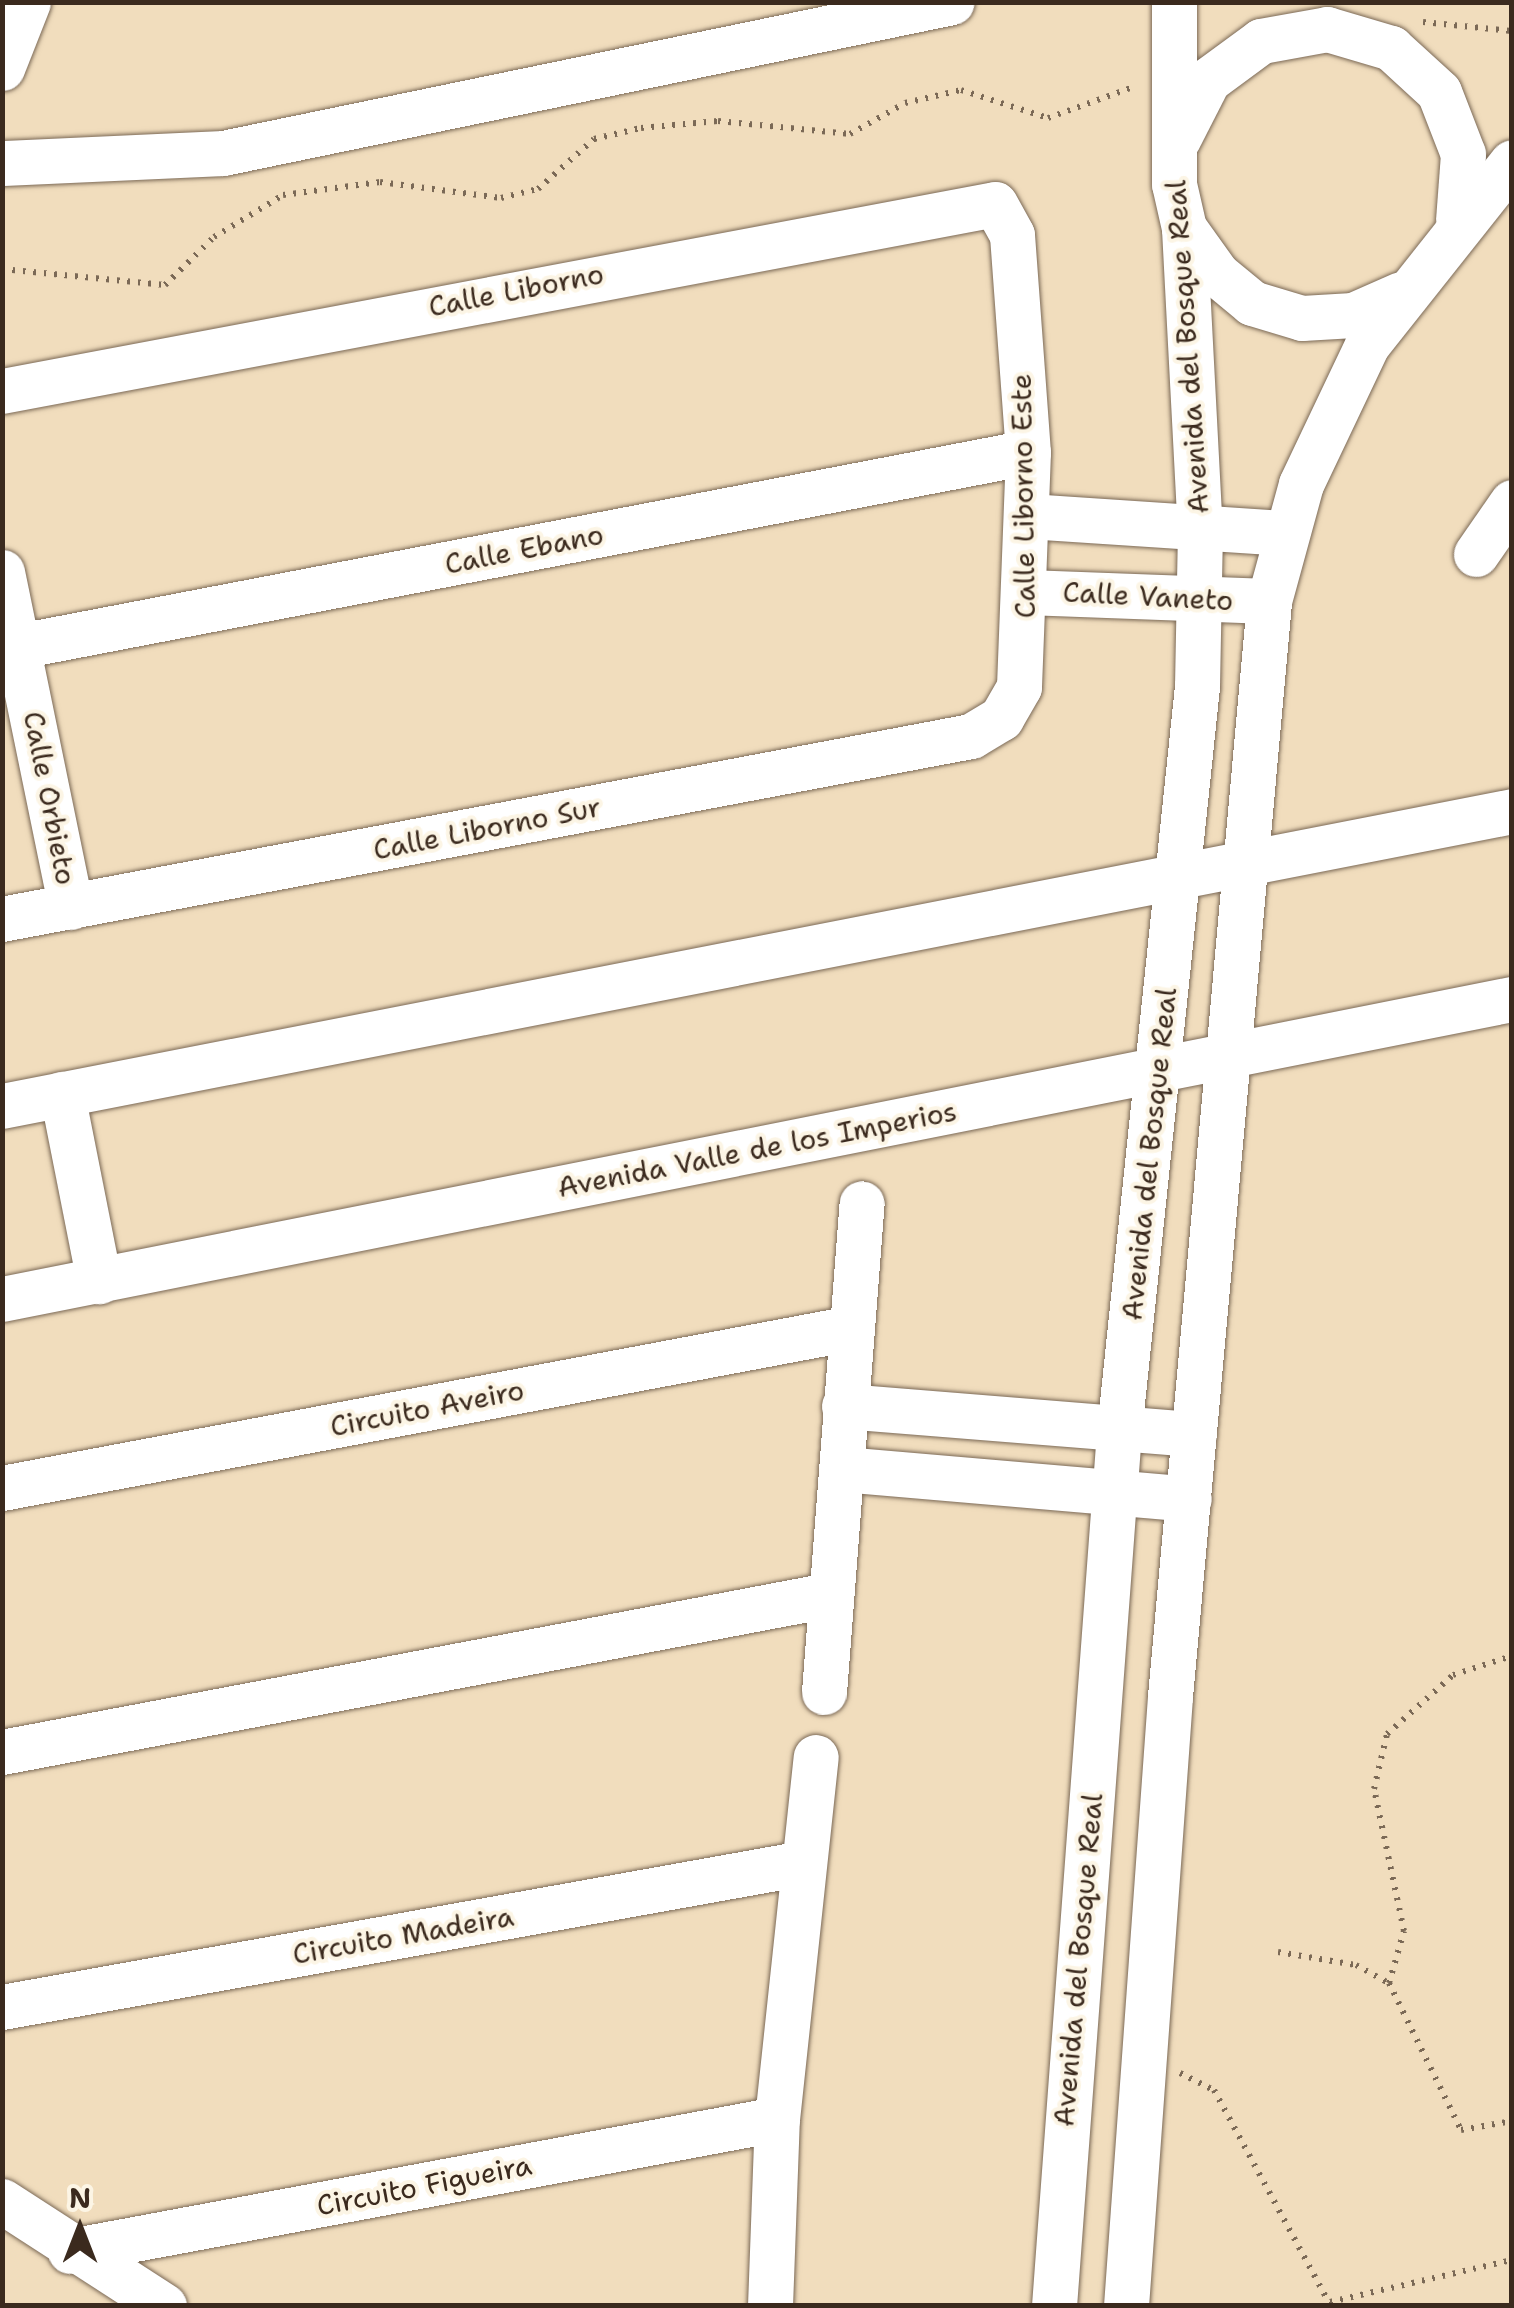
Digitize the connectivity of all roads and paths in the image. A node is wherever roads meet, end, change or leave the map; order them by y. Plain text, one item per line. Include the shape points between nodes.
1 (28, 2) edge
2 (952, 2) edge
3 (1174, 2) edge
4 (1495, 2) edge
5 (1510, 2) edge
6 (1402, 15) dead end
7 (1512, 31) edge
8 (2, 68) edge
9 (1170, 68) junction
10 (1178, 140) junction
11 (1512, 162) edge
12 (2, 163) edge
13 (1458, 220) junction
14 (1184, 228) junction
15 (1012, 235) joint
16 (2, 270) edge
17 (1401, 294) junction
18 (2, 391) edge
19 (1028, 452) junction
20 (1512, 502) edge
21 (1028, 516) junction
22 (1286, 533) junction
23 (1200, 534) junction
24 (1476, 554) dead end
25 (2, 572) edge
26 (1026, 592) junction
27 (1200, 600) junction
28 (1269, 601) junction
29 (20, 646) junction
30 (971, 736) joint
31 (1512, 811) edge
32 (1242, 861) junction
33 (1180, 874) junction
34 (71, 907) junction
35 (2, 920) edge
36 (1512, 999) edge
37 (1226, 1056) junction
38 (1157, 1069) junction
39 (62, 1094) junction
40 (2, 1106) edge
41 (862, 1204) dead end
42 (99, 1281) junction
43 (2, 1299) edge
44 (850, 1328) junction
45 (844, 1406) junction
46 (1037, 1424) junction
47 (1119, 1431) junction
48 (1194, 1434) junction
49 (842, 1469) junction
50 (1031, 1485) junction
51 (2, 1488) edge
52 (1114, 1492) junction
53 (1189, 1499) junction
54 (828, 1595) junction
55 (1512, 1656) edge
56 (824, 1692) dead end
57 (1099, 1694) junction
58 (1170, 1696) junction
59 (2, 1752) edge
60 (816, 1757) dead end
61 (803, 1863) junction
62 (1278, 1952) dead end
63 (1389, 1983) junction
64 (2, 2006) edge
65 (1142, 2054) junction
66 (777, 2119) junction
67 (1512, 2122) edge
68 (1064, 2139) junction
69 (1136, 2142) junction
70 (2, 2200) edge
71 (70, 2251) junction
72 (1512, 2260) edge
73 (1331, 2304) edge
74 (164, 2306) edge
75 (770, 2306) edge
76 (1054, 2306) edge
77 (1126, 2306) edge

1 - 8 street
2 - 12 street via 223,152
3 - 9 street, Avenida del Bosque Real
4 - 5 path
6 - 7 path via 1476,34
9 - 10 street, Avenida del Bosque Real
9 - 16 path via 1085,112 1048,118 961,90 904,103 850,134 718,121 640,128 594,140 538,189 501,198 380,182 283,195 214,237 165,285
10 - 13 street via 1221,70 1261,41 1327,29 1391,48 1440,92 1464,154
10 - 14 street, Avenida del Bosque Real via 1174,184
11 - 13 street
13 - 17 street
14 - 17 street via 1216,274 1252,303 1302,318 1353,315
14 - 23 street, Avenida del Bosque Real
15 - 18 street, Calle Liborno via 995,204 964,202
15 - 19 street, Calle Liborno Este
17 - 22 street via 1342,396
19 - 21 street, Calle Liborno Este
19 - 29 street, Calle Ebano
20 - 24 street
21 - 23 street via 1128,519
21 - 26 street, Calle Liborno Este
22 - 23 street
22 - 28 street
23 - 27 street, Avenida del Bosque Real
25 - 29 street, Calle Orbieto
26 - 27 street, Calle Vaneto via 1135,590
26 - 30 street, Calle Liborno Este via 1019,687 1001,718
27 - 28 street, Calle Vaneto
27 - 33 street, Avenida del Bosque Real
28 - 32 street
29 - 34 street, Calle Orbieto
30 - 34 street, Calle Liborno Sur
31 - 32 street
32 - 33 street
32 - 37 street
33 - 38 street, Avenida del Bosque Real
33 - 39 street
34 - 35 street, Calle Liborno Sur
36 - 37 street, Avenida Valle de los Imperios
37 - 38 street, Avenida Valle de los Imperios
37 - 48 street
38 - 42 street, Avenida Valle de los Imperios
38 - 47 street, Avenida del Bosque Real
39 - 40 street
39 - 42 street
41 - 44 street
42 - 43 street, Avenida Valle de los Imperios
44 - 45 street
44 - 51 street, Circuito Aveiro
45 - 46 street
45 - 49 street
46 - 47 street
46 - 50 street
47 - 48 street
47 - 52 street, Avenida del Bosque Real
48 - 53 street
49 - 50 street
49 - 54 street
50 - 52 street
52 - 53 street
52 - 57 street, Avenida del Bosque Real
53 - 58 street
54 - 56 street
54 - 59 street
55 - 63 path via 1453,1675 1387,1734 1374,1789 1404,1931
57 - 58 street
57 - 68 street, Avenida del Bosque Real
58 - 65 street
60 - 61 street
61 - 64 street, Circuito Madeira
61 - 66 street
62 - 63 path via 1356,1965
63 - 67 path via 1460,2130
65 - 69 street
65 - 73 path via 1214,2090
66 - 71 street, Circuito Figueira
66 - 75 street
68 - 69 street
68 - 76 street, Avenida del Bosque Real
69 - 77 street
70 - 71 street
71 - 74 street
72 - 73 path

